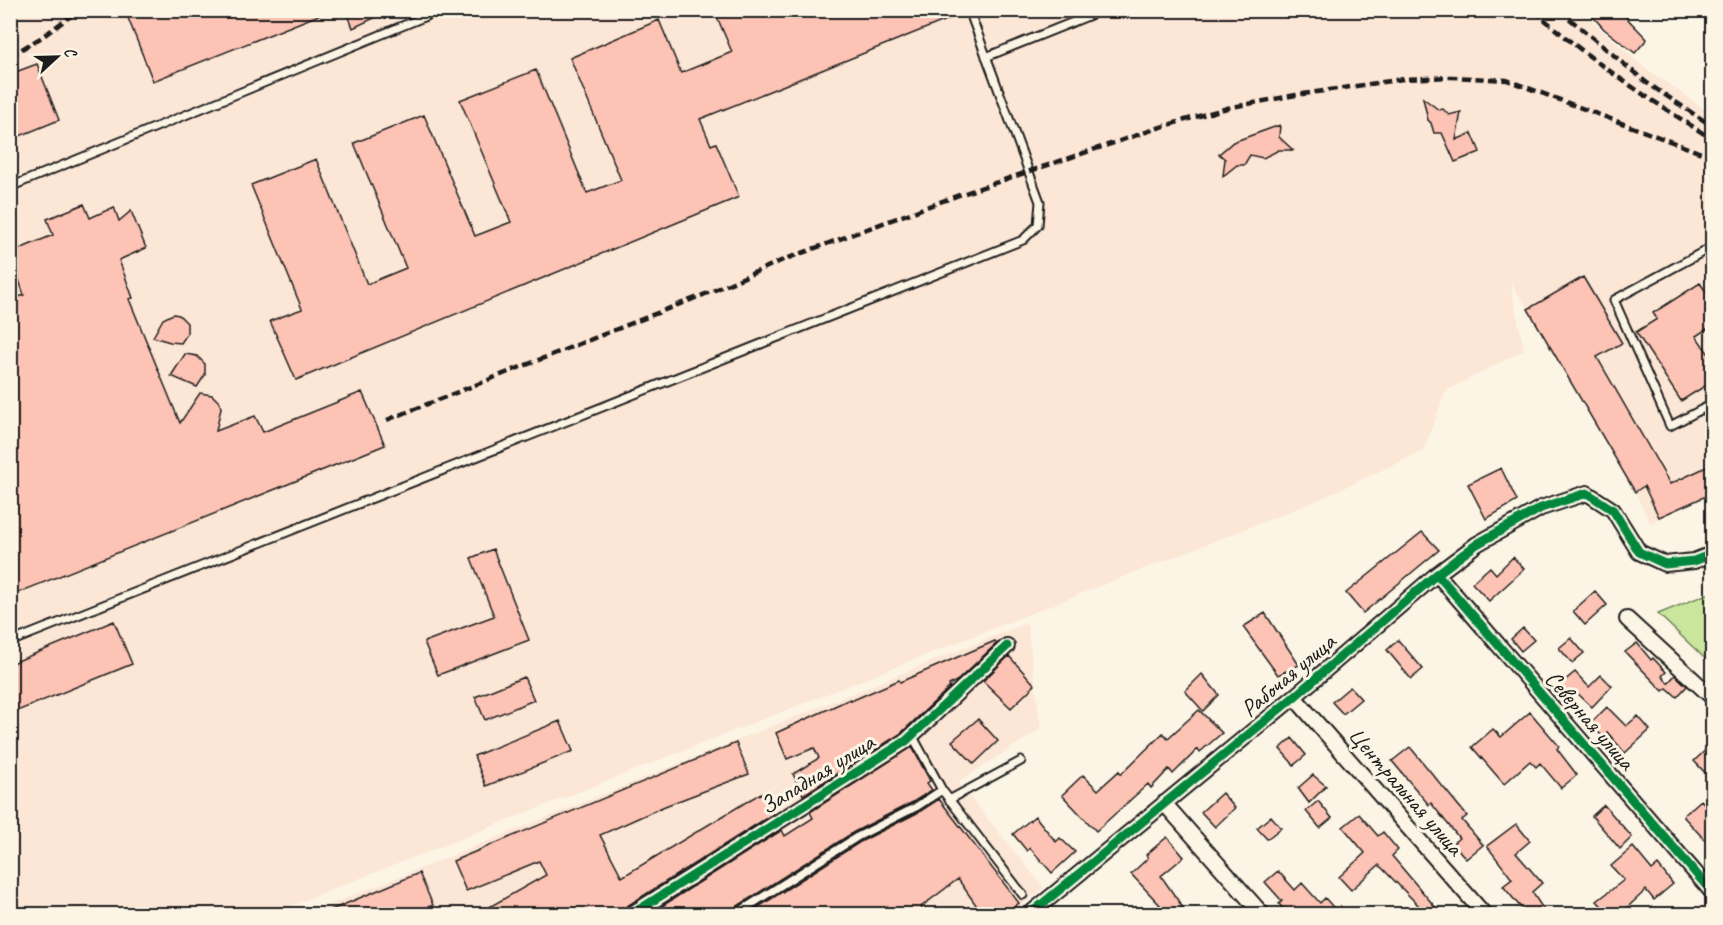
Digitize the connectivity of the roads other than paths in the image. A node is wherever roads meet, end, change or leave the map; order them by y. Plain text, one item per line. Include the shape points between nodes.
1 (441, 10) edge
2 (969, 10) edge
3 (1103, 10) edge
4 (986, 57) junction
5 (10, 187) edge
6 (1713, 247) edge
7 (1713, 404) edge
8 (1713, 554) edge
9 (1437, 574) junction
10 (1627, 619) dead end
11 (10, 642) edge
12 (1006, 646) dead end
13 (1294, 697) junction
14 (1713, 697) edge
15 (912, 735) junction
16 (1021, 761) dead end
17 (942, 790) junction
18 (949, 800) junction
19 (1164, 803) junction
20 (1713, 892) edge
21 (1023, 896) dead end
22 (1033, 914) edge
23 (632, 915) edge
24 (736, 915) edge
25 (1262, 915) edge
26 (1484, 915) edge

1 - 5 lane
2 - 4 lane
3 - 4 lane
4 - 11 lane via 1040,202 1038,225 1023,240
6 - 7 lane via 1614,300 1670,426
8 - 9 street, Рабочая улица via 1665,564 1639,552 1613,510 1587,493 1541,508 1476,544
9 - 13 street, Рабочая улица
9 - 20 street, Северная улица
10 - 14 street
12 - 15 street, Западная улица
13 - 19 street, Рабочая улица
13 - 26 street, Центральная улица
15 - 17 lane
15 - 23 street, Западная улица
16 - 18 lane
17 - 18 lane
17 - 24 lane via 857,837
18 - 21 lane
19 - 22 street, Рабочая улица
19 - 25 street

